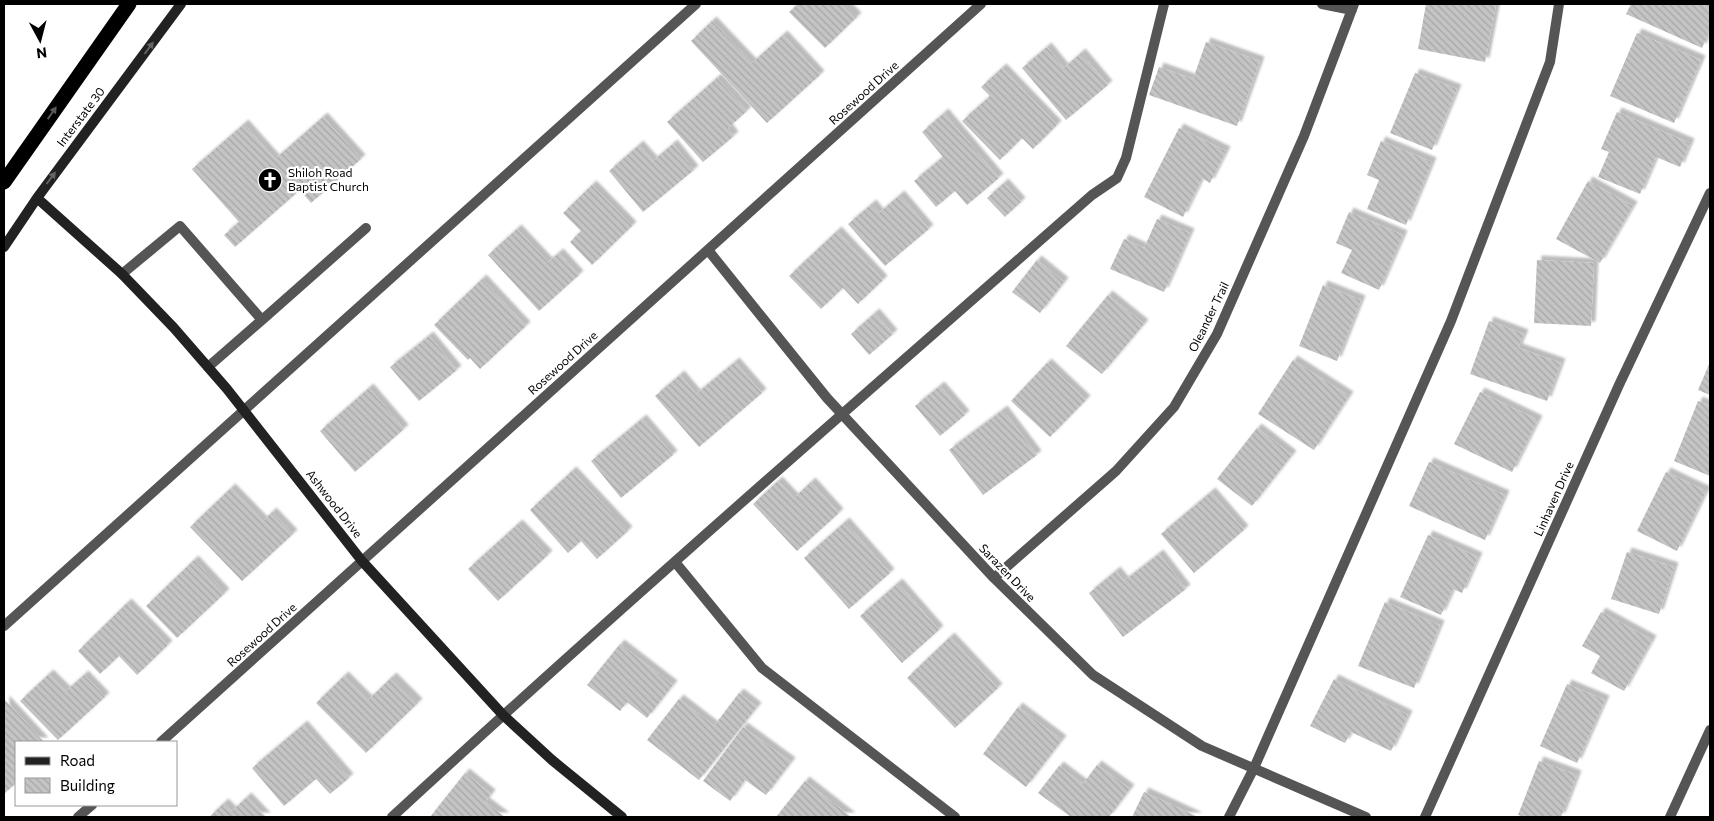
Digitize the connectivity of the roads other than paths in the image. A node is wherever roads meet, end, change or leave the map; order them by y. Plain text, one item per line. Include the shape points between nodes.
1 (129, 4) edge
2 (181, 4) edge
3 (696, 4) edge
4 (981, 4) edge
5 (1164, 4) edge
6 (1322, 4) edge
7 (1559, 4) edge
8 (1353, 7) edge
9 (4, 182) edge
10 (1710, 193) edge
11 (37, 198) junction
12 (366, 228) dead end
13 (4, 247) edge
14 (708, 250) junction
15 (122, 274) junction
16 (262, 320) junction
17 (208, 367) junction
18 (244, 410) junction
19 (842, 414) junction
20 (362, 561) junction
21 (675, 562) junction
22 (994, 578) junction
23 (4, 626) edge
24 (503, 715) junction
25 (1710, 730) edge
26 (162, 741) edge
27 (1254, 768) junction
28 (91, 806) edge
29 (80, 817) edge
30 (392, 817) edge
31 (622, 817) edge
32 (955, 817) edge
33 (1230, 817) edge
34 (1366, 817) edge
35 (1426, 817) edge
36 (1670, 817) edge

9 -> 1 highway
11 -> 2 street, Interstate 30
3 - 18 street
4 - 14 street, Rosewood Drive
5 - 19 street via 1126,158 1117,178 1092,195
6 - 8 street
7 - 27 street via 1550,62 1452,321
8 - 22 street, Oleander Trail via 1304,136 1217,334 1174,407 1116,471
10 - 35 street, Linhaven Drive via 1619,385
11 - 13 street, Interstate 30
11 - 15 street, Ashwood Drive
12 - 16 street
14 - 19 street, Sarazen Drive
14 - 20 street, Rosewood Drive
15 - 16 street via 180,226
15 - 17 street, Ashwood Drive
16 - 17 street
17 - 18 street, Ashwood Drive
18 - 20 street, Ashwood Drive
18 - 23 street
19 - 21 street
19 - 22 street, Sarazen Drive
20 - 24 street, Ashwood Drive
20 - 26 street, Rosewood Drive
21 - 24 street
21 - 32 street via 762,668
22 - 27 street, Sarazen Drive via 1093,675 1202,746
24 - 30 street
24 - 31 street, Ashwood Drive
25 - 36 street
27 - 33 street
27 - 34 street, Sarazen Drive
28 - 29 street

